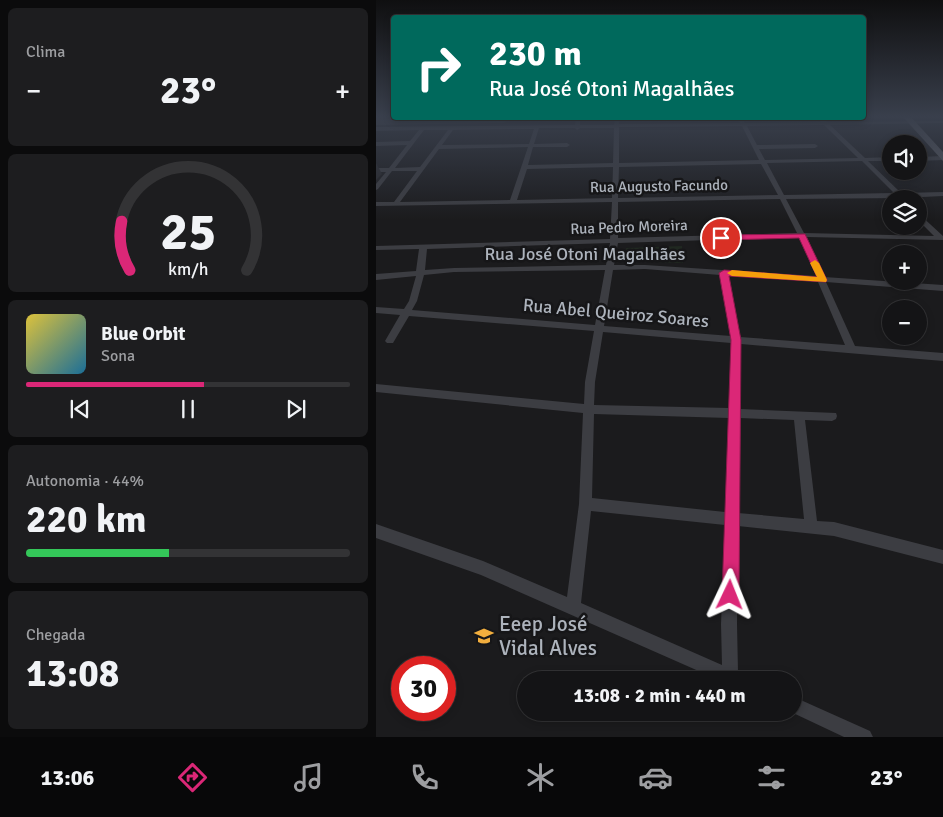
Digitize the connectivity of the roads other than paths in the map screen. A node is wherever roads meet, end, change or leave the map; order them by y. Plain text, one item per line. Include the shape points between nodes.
1 (404, 151) edge
2 (435, 151) edge
3 (530, 151) edge
4 (616, 151) edge
5 (757, 151) edge
6 (855, 151) edge
7 (943, 158) edge
8 (882, 159) edge
9 (927, 159) edge
10 (864, 160) junction
11 (763, 162) junction
12 (616, 166) junction
13 (523, 167) junction
14 (422, 169) junction
15 (376, 170) edge
16 (389, 170) junction
17 (376, 188) edge
18 (895, 190) edge
19 (943, 194) edge
20 (927, 195) edge
21 (882, 196) edge
22 (782, 197) junction
23 (616, 199) junction
24 (513, 201) junction
25 (376, 204) edge
26 (396, 204) junction
27 (927, 224) edge
28 (802, 236) junction
29 (941, 237) edge
30 (614, 242) junction
31 (423, 247) junction
32 (376, 248) edge
33 (611, 267) junction
34 (420, 273) junction
35 (724, 273) junction
36 (376, 277) edge
37 (823, 280) junction
38 (943, 288) edge
39 (376, 310) edge
40 (408, 312) junction
41 (600, 328) junction
42 (736, 340) junction
43 (390, 341) dead end
44 (852, 349) junction
45 (943, 357) edge
46 (376, 388) edge
47 (588, 408) junction
48 (734, 412) junction
49 (799, 415) junction
50 (832, 416) dead end
51 (585, 504) junction
52 (734, 519) junction
53 (811, 526) junction
54 (376, 531) edge
55 (943, 557) edge
56 (573, 606) junction
57 (718, 671) edge
58 (733, 671) edge
59 (802, 709) edge
60 (864, 737) edge

1 - 16 street
2 - 14 street
3 - 13 street
4 - 12 street
5 - 11 street
6 - 10 street
7 - 9 street
8 - 10 street
10 - 11 street
10 - 18 street
11 - 12 street
11 - 22 street
12 - 13 street
12 - 23 street
13 - 24 street
14 - 16 street
14 - 26 street
15 - 16 street
16 - 17 street
19 - 20 street, Rua Augusto Facundo
21 - 22 street, Rua Augusto Facundo
22 - 23 street, Rua Augusto Facundo
22 - 28 street
23 - 24 street, Rua Augusto Facundo
23 - 30 street
24 - 26 street, Rua Augusto Facundo
25 - 26 street, Rua Augusto Facundo
27 - 29 street
28 - 29 street, Rua Pedro Moreira
28 - 30 street, Rua Pedro Moreira
28 - 37 street
30 - 31 street, Rua Pedro Moreira
30 - 33 street
31 - 32 street, Rua Pedro Moreira
31 - 34 street
33 - 34 street, Rua José Otoni Magalhães
33 - 35 street, Rua José Otoni Magalhães
33 - 41 street
34 - 36 street, Rua José Otoni Magalhães
34 - 40 street
35 - 37 street, Rua José Otoni Magalhães
35 - 42 street
37 - 38 street, Rua José Otoni Magalhães
37 - 44 street
39 - 40 street, Rua Abel Queiroz Soares
40 - 41 street, Rua Abel Queiroz Soares
40 - 43 street
41 - 42 street, Rua Abel Queiroz Soares
41 - 47 street
42 - 44 street, Rua Abel Queiroz Soares
42 - 48 street
44 - 45 street, Rua Abel Queiroz Soares
46 - 47 street
47 - 48 street
47 - 51 street
48 - 49 street
48 - 52 street
49 - 50 street
49 - 53 street
51 - 52 street
51 - 56 street
52 - 53 street
52 - 58 street via 729,624
53 - 55 street via 861,534
54 - 56 street via 483,568
56 - 57 street
59 - 60 street

